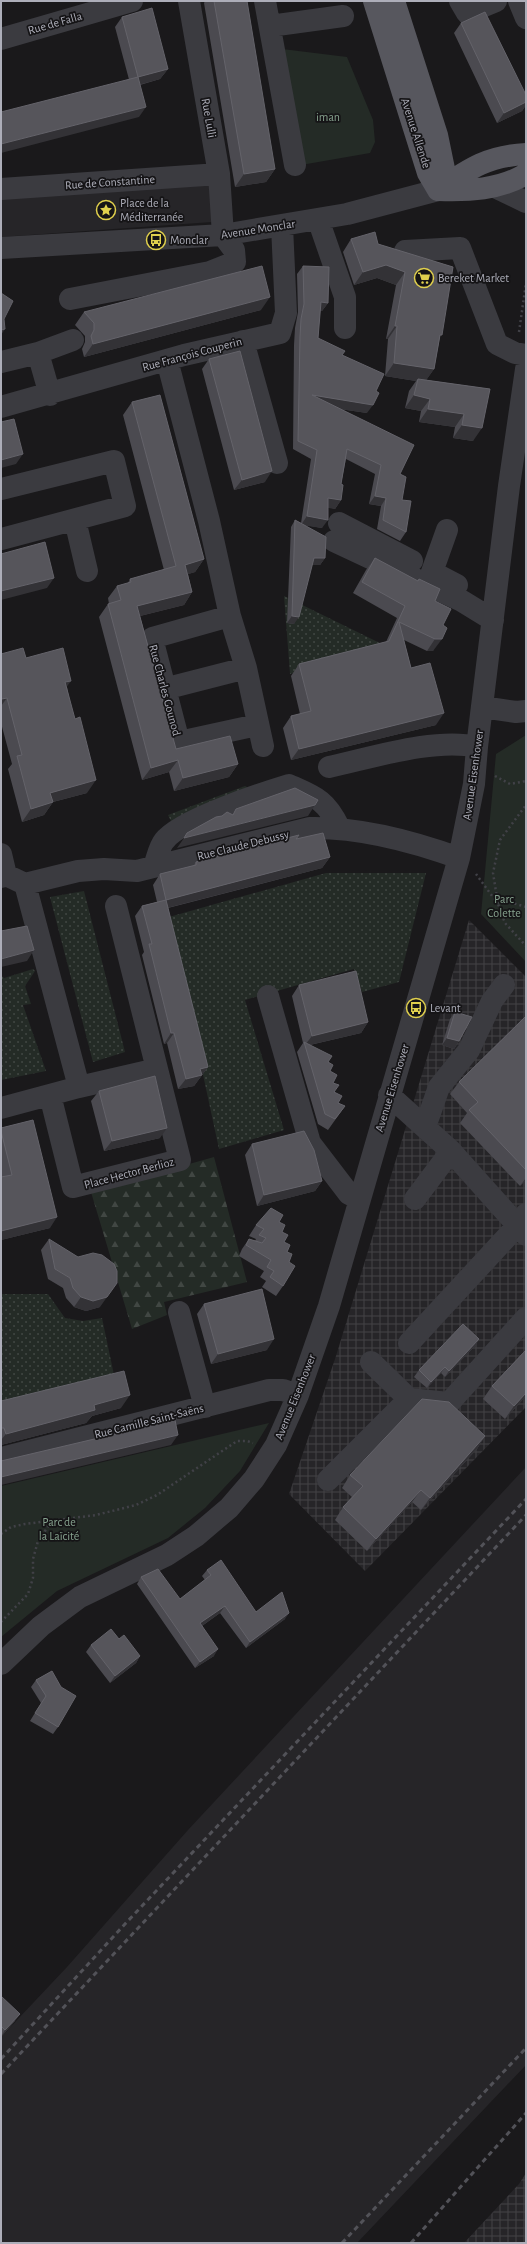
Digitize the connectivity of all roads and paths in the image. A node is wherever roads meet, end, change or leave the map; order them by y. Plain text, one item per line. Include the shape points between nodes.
1 (132, 1) edge
2 (189, 1) edge
3 (265, 1) edge
4 (374, 1) edge
5 (394, 1) edge
6 (460, 1) edge
7 (496, 1) edge
8 (519, 1) edge
9 (343, 16) dead end
10 (526, 18) edge
11 (270, 26) junction
12 (1, 39) edge
13 (526, 154) edge
14 (295, 165) dead end
15 (219, 174) junction
16 (526, 174) edge
17 (495, 187) junction
18 (1, 190) edge
19 (438, 190) junction
20 (526, 202) edge
21 (318, 219) junction
22 (282, 226) junction
23 (223, 235) junction
24 (1, 248) edge
25 (405, 251) edge
26 (70, 299) dead end
27 (345, 328) dead end
28 (73, 340) dead end
29 (244, 341) junction
30 (38, 353) junction
31 (526, 355) edge
32 (167, 360) junction
33 (1, 362) edge
34 (526, 369) edge
35 (50, 395) junction
36 (1, 407) edge
37 (277, 463) dead end
38 (1, 489) edge
39 (75, 520) junction
40 (447, 530) dead end
41 (1, 540) edge
42 (87, 571) dead end
43 (432, 572) junction
44 (494, 613) junction
45 (230, 616) junction
46 (246, 668) junction
47 (164, 689) junction
48 (482, 707) junction
49 (526, 711) edge
50 (257, 725) junction
51 (263, 746) dead end
52 (476, 756) junction
53 (330, 767) dead end
54 (526, 781) edge
55 (526, 805) edge
56 (339, 827) junction
57 (1, 854) edge
58 (459, 858) junction
59 (154, 866) junction
60 (11, 879) edge
61 (498, 904) junction
62 (116, 906) dead end
63 (526, 907) edge
64 (526, 946) edge
65 (504, 985) dead end
66 (268, 996) dead end
67 (157, 1068) junction
68 (79, 1087) junction
69 (389, 1094) junction
70 (50, 1095) junction
71 (1, 1108) edge
72 (425, 1127) junction
73 (451, 1151) junction
74 (359, 1199) junction
75 (415, 1199) dead end
76 (523, 1225) edge
77 (179, 1312) dead end
78 (526, 1318) edge
79 (409, 1343) dead end
80 (372, 1362) dead end
81 (298, 1395) junction
82 (410, 1399) junction
83 (205, 1407) junction
84 (259, 1445) dead end
85 (1, 1458) edge
86 (328, 1480) dead end
87 (52, 1521) junction
88 (1, 1534) edge
89 (1, 1622) edge
90 (1, 1664) edge

1 - 12 street, Rue de Falla
2 - 15 street, Rue Lulli
3 - 11 street
4 - 19 main road, Avenue Allende via 428,173
5 - 19 main road, Avenue Allende via 437,135 444,169
6 - 7 street via 467,13
8 - 10 street
9 - 11 street
11 - 14 street
13 - 19 main road, Avenue Monclar via 515,154 476,164
15 - 18 street, Rue de Constantine
15 - 23 street, Rue Lulli
16 - 17 main road, Avenue Monclar
17 - 19 main road, Avenue Monclar via 470,191
17 - 20 street
19 - 21 street, Avenue Monclar via 393,203
21 - 22 street, Avenue Monclar
21 - 27 street via 344,297
22 - 23 street, Avenue Monclar
22 - 29 street, Rue François Couperin via 286,313 280,333
23 - 24 street, Avenue Monclar
23 - 26 street via 234,250 235,262 210,272
25 - 31 street via 460,248 497,344 515,353
28 - 30 street
29 - 32 street, Rue François Couperin
29 - 37 street
30 - 33 street
30 - 35 street
32 - 35 street, Rue François Couperin
32 - 45 street via 209,521
34 - 44 street, Avenue Eisenhower
35 - 36 street, Rue François Couperin
38 - 39 street via 114,461 125,506
39 - 41 street
39 - 42 street
40 - 43 street
43 - 44 street
43 - 44 street via 336,532 462,601
44 - 48 street, Avenue Eisenhower
45 - 46 street
45 - 47 street, Rue Charles Gounod via 152,638
46 - 47 street
46 - 50 street
47 - 50 street, Rue Charles Gounod via 179,742
48 - 49 street
48 - 52 street, Avenue Eisenhower
50 - 51 street
52 - 53 street via 465,744 440,743
52 - 54 path via 510,784
52 - 58 street, Avenue Eisenhower via 474,784
55 - 61 path via 500,840 493,873
56 - 58 street, Rue Claude Debussy via 392,838
56 - 59 street, Rue Claude Debussy via 310,828
56 - 59 street via 331,811 316,797 289,785 250,796 179,828 164,841
57 - 60 street
58 - 61 path via 470,866
58 - 69 street, Avenue Eisenhower
59 - 60 street, Rue Claude Debussy via 137,871 104,869
60 - 68 street
61 - 63 path via 506,901
61 - 64 path via 505,923
62 - 67 street
65 - 72 street via 492,1001 469,1050 439,1087
66 - 74 street via 310,1143 349,1194
67 - 68 street
67 - 70 street, Place Hector Berlioz via 180,1160 73,1187
68 - 70 street
69 - 72 street
69 - 74 street, Avenue Eisenhower
70 - 71 street
72 - 73 street
73 - 75 street
73 - 76 street
74 - 81 street, Avenue Eisenhower via 329,1306
76 - 79 street
77 - 83 street
78 - 82 street via 449,1402
80 - 82 street
81 - 83 street, Rue Camille Saint-Saëns via 283,1390 269,1390
81 - 90 street, Avenue Eisenhower via 276,1445 254,1478 229,1508 196,1536 167,1555 80,1597 41,1626
82 - 86 street
83 - 85 street, Rue Camille Saint-Saëns
84 - 87 path via 237,1441 157,1495 136,1505 96,1515
87 - 88 path via 11,1527
87 - 89 path via 38,1541 28,1594

